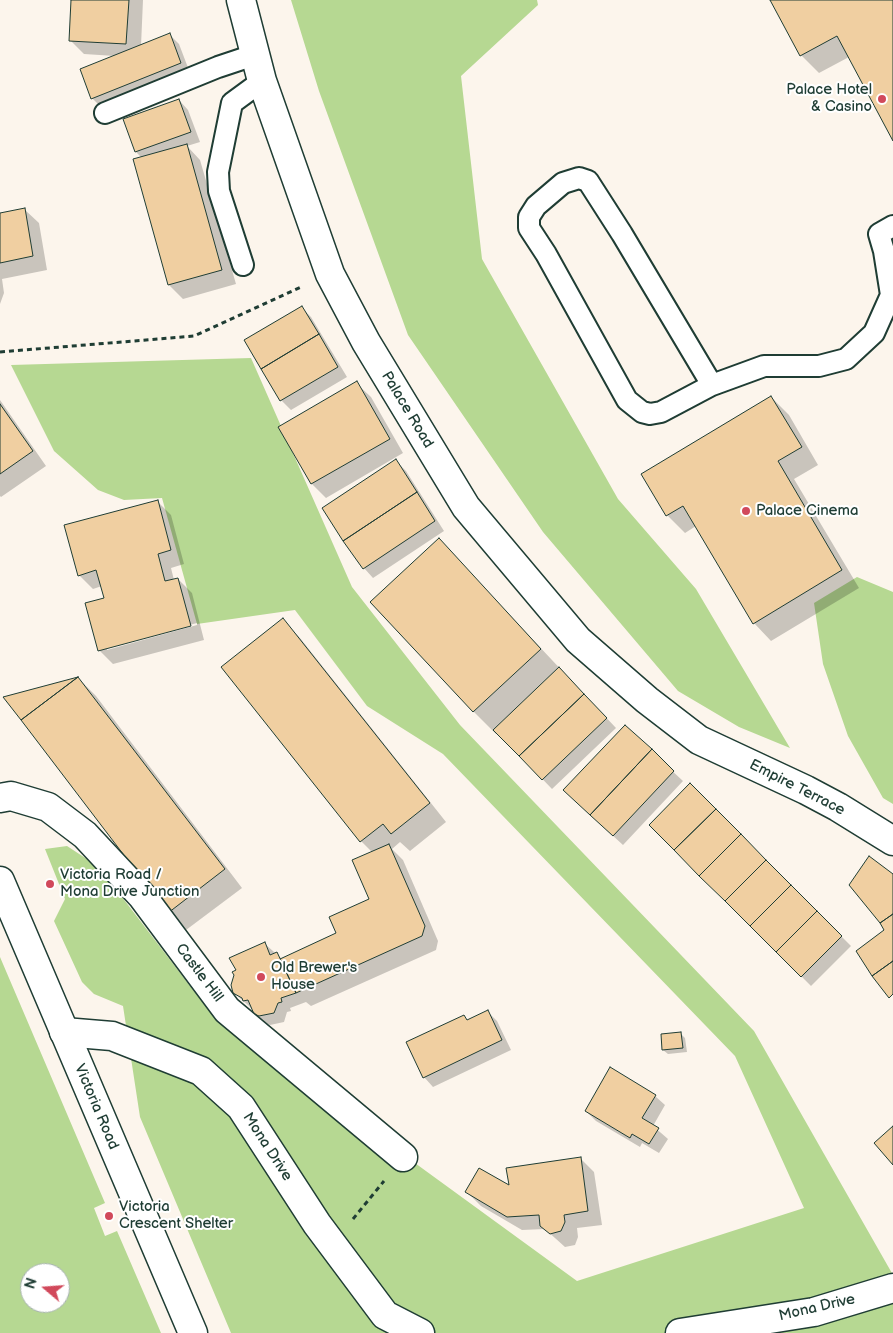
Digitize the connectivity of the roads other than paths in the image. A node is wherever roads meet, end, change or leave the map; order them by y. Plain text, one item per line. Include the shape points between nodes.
1 (241, 0) edge
2 (254, 55) junction
3 (262, 81) junction
4 (105, 114) dead end
5 (893, 226) edge
6 (888, 249) edge
7 (243, 265) dead end
8 (712, 385) junction
9 (699, 740) joint
10 (0, 798) edge
11 (893, 840) edge
12 (0, 882) edge
13 (64, 1032) junction
14 (403, 1157) dead end
15 (893, 1288) edge
16 (193, 1333) edge
17 (420, 1333) edge
18 (680, 1333) edge

1 - 2 street, Palace Road
2 - 3 street, Palace Road
2 - 4 lane
3 - 7 lane via 232,103 218,172 219,191
3 - 9 street, Palace Road via 330,274 366,342 466,507 578,640
5 - 6 lane via 879,234
6 - 8 lane via 891,295 874,333 846,359 819,366 764,366
8 - 8 lane via 661,412 650,414 627,400 529,228 529,217 536,206 563,183 579,178 588,182
9 - 11 street, Empire Terrace via 806,790
10 - 14 street, Castle Hill via 11,796 48,807 85,835 142,896 227,1010
12 - 13 street, Victoria Road
13 - 16 street, Victoria Road
13 - 17 street, Mona Drive via 112,1036 201,1071 241,1107 332,1244 385,1316
15 - 18 street, Mona Drive via 814,1312

